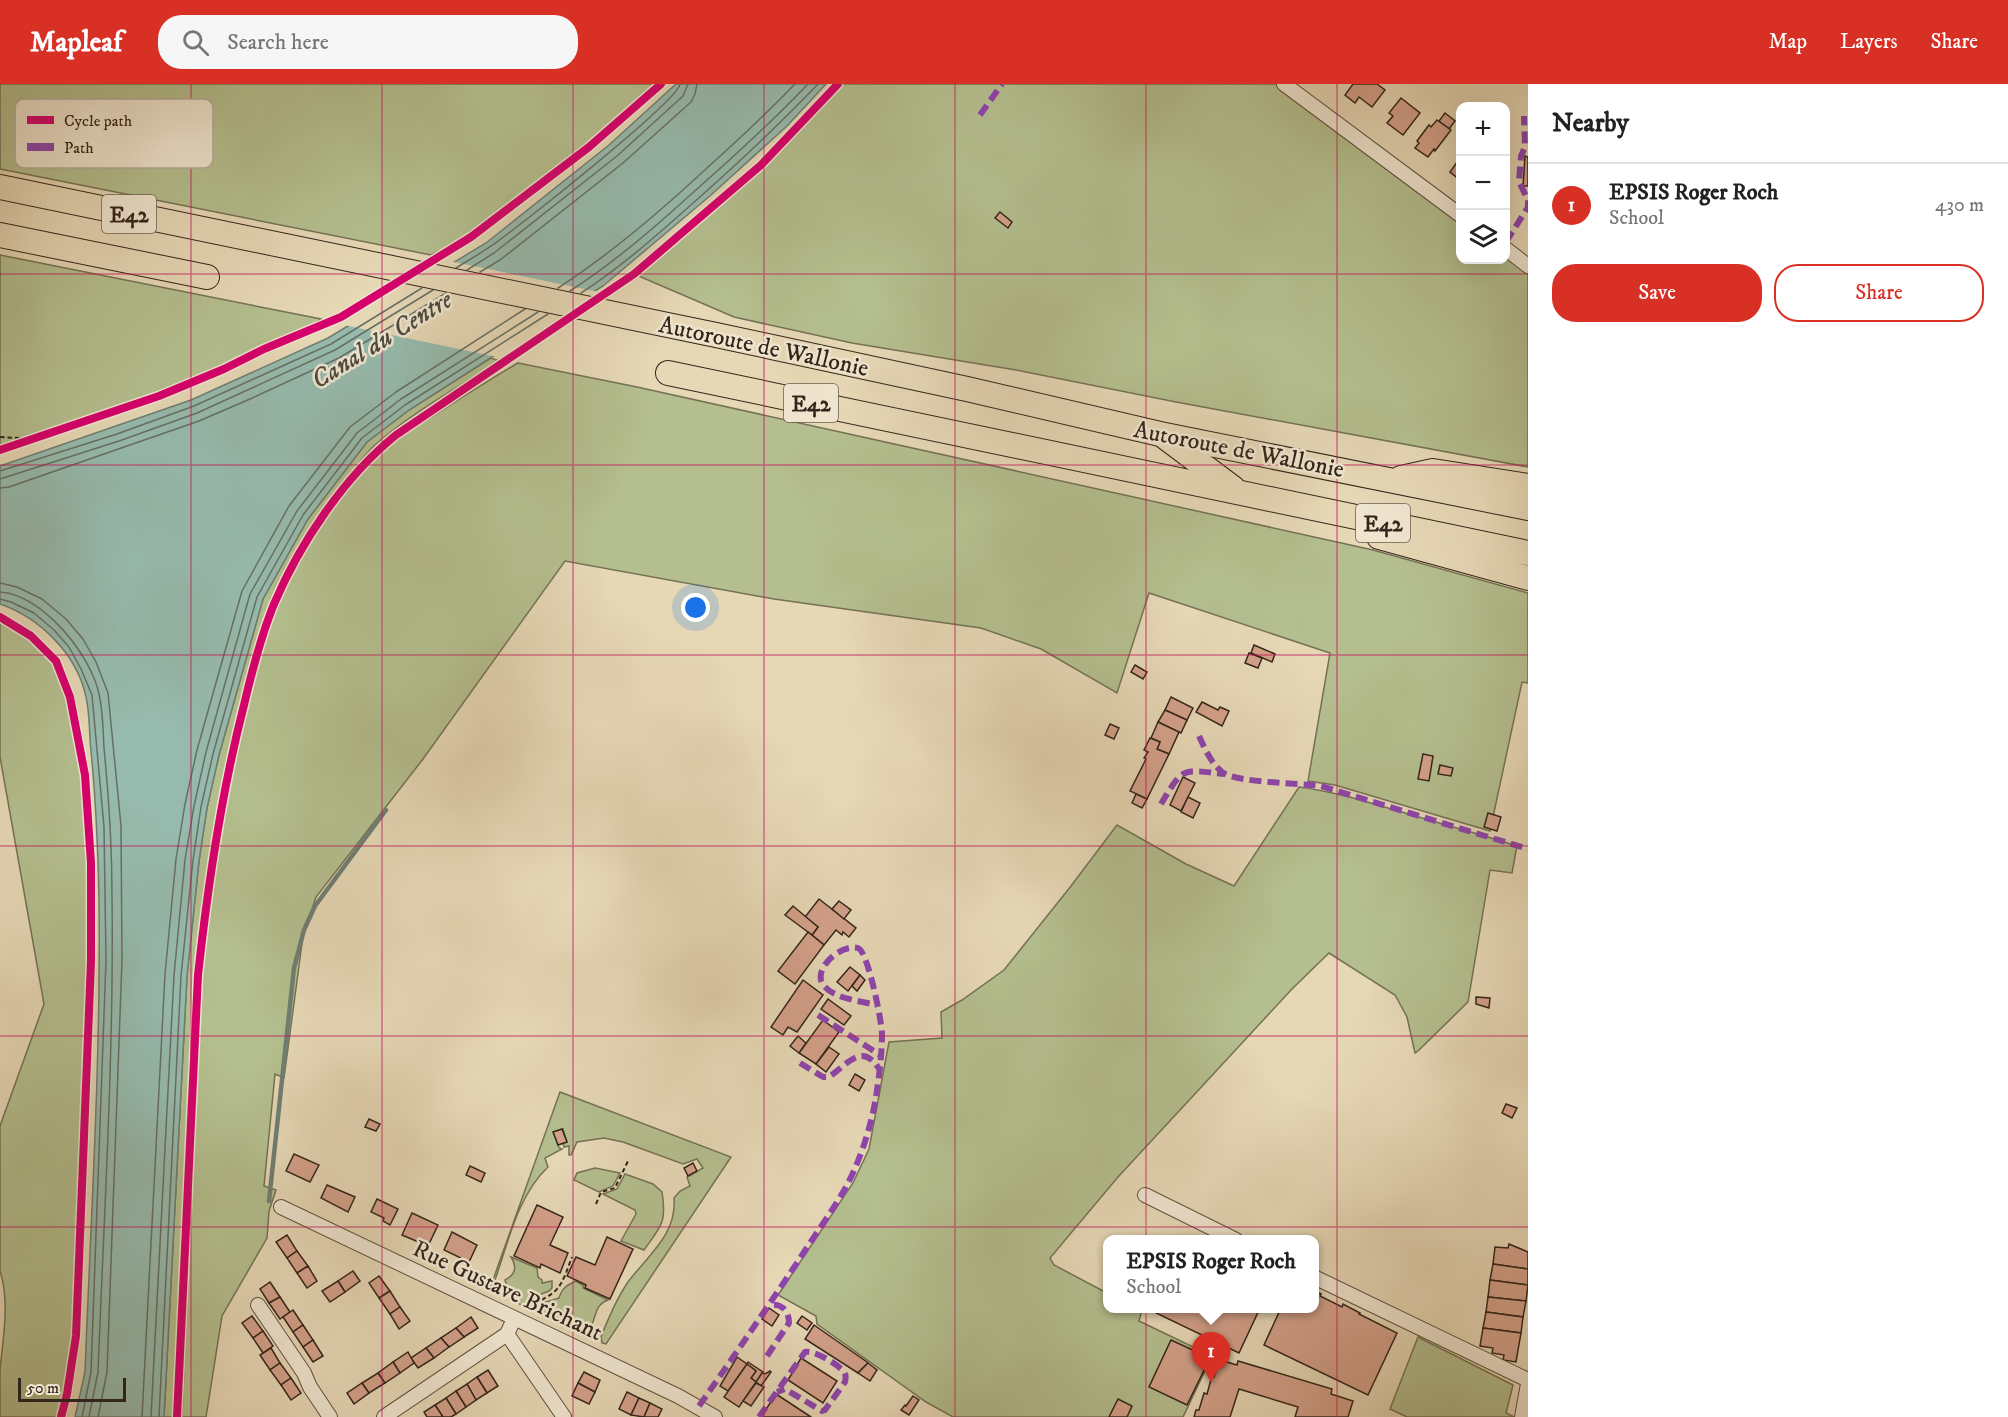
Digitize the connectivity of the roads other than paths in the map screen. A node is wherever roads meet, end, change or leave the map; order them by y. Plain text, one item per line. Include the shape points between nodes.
1 (1284, 84) edge
2 (0, 187) edge
3 (1456, 212) edge
4 (0, 234) edge
5 (1510, 252) edge
6 (1528, 266) edge
7 (207, 277) dead end
8 (668, 373) dead end
9 (1160, 434) junction
10 (1393, 480) junction
11 (1528, 486) edge
12 (1239, 493) junction
13 (1528, 508) edge
14 (1528, 553) edge
15 (1528, 578) edge
16 (1145, 1195) dead end
17 (281, 1207) dead end
18 (1228, 1235) edge
19 (1319, 1279) edge
20 (258, 1305) dead end
21 (519, 1321) junction
22 (507, 1334) junction
23 (1528, 1382) edge
24 (330, 1417) edge
25 (384, 1417) edge
26 (564, 1417) edge
27 (715, 1417) edge
28 (1522, 1417) edge

1 - 3 street
2 - 9 highway, Autoroute de Wallonie / E42 via 967,389
4 - 7 highway, E42
5 - 6 street
8 - 12 highway, Autoroute de Wallonie / E42
9 - 10 highway, Autoroute de Wallonie / E42
9 - 12 highway
10 - 11 highway via 1432,471
10 - 13 highway, Autoroute de Wallonie / E42
12 - 14 highway, Autoroute de Wallonie / E42
12 - 15 highway via 1394,542
16 - 18 street
17 - 21 street, Rue Gustave Brichant
19 - 23 street
20 - 24 street
21 - 22 street
21 - 27 street, Rue Gustave Brichant
22 - 25 street
22 - 26 street
23 - 28 street

